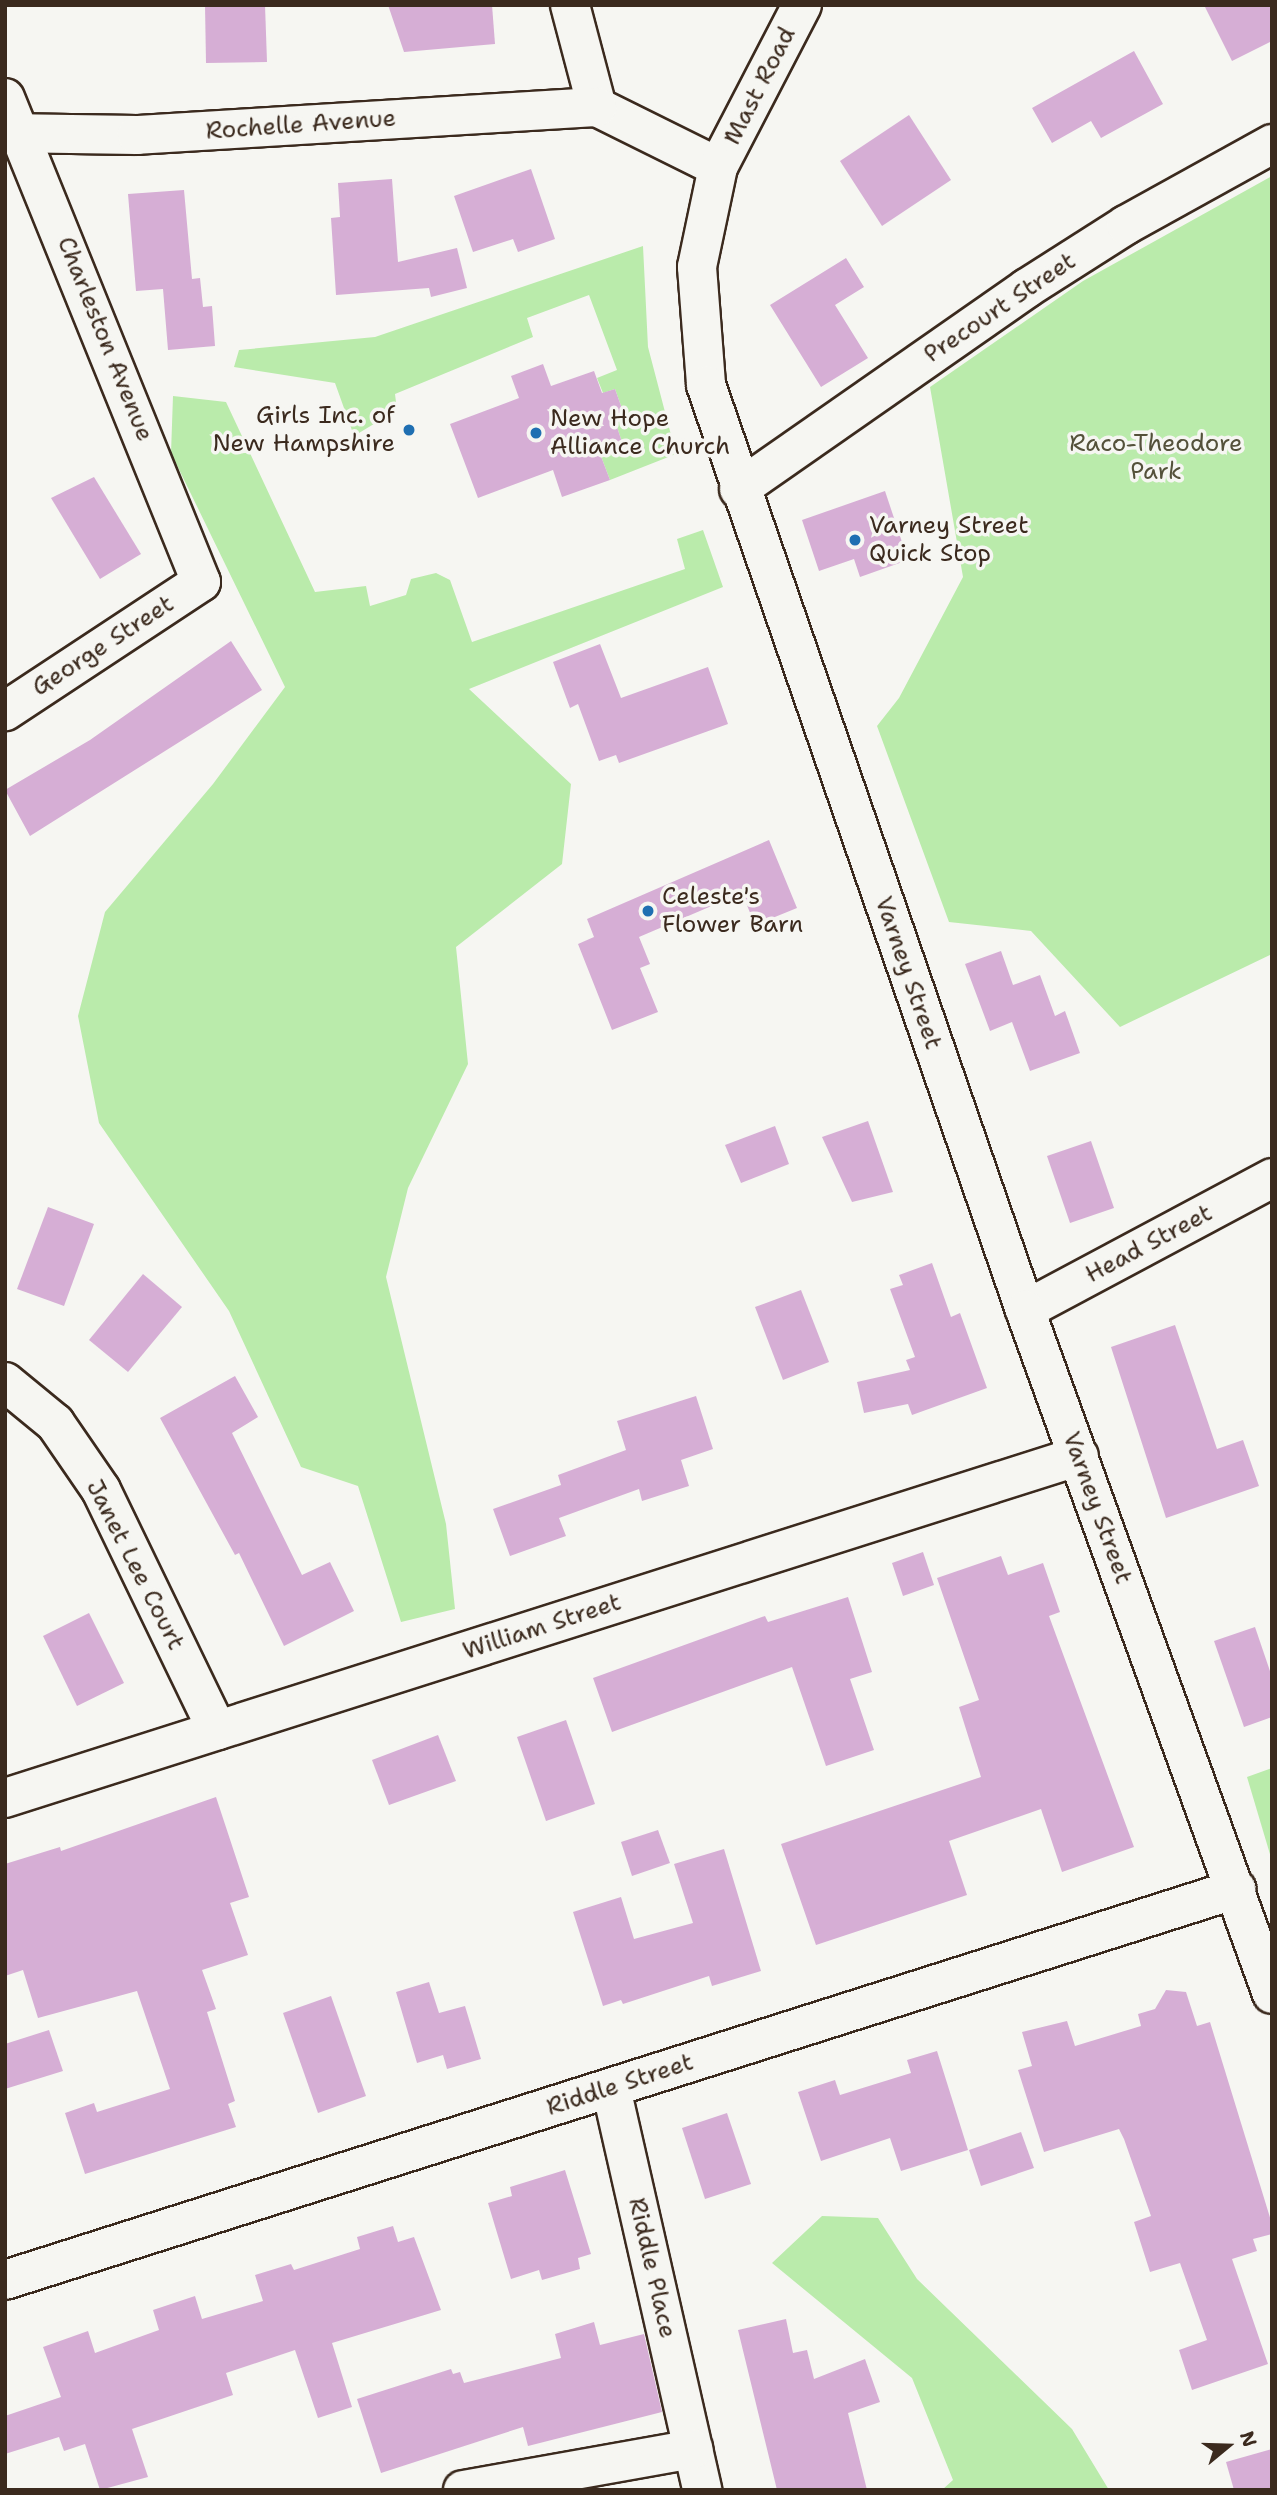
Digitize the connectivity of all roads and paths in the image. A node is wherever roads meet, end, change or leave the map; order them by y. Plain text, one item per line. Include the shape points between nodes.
1 (570, 5) edge
2 (802, 5) edge
3 (5, 98) edge
4 (597, 107) junction
5 (11, 140) edge
6 (1272, 144) edge
7 (718, 167) junction
8 (739, 489) junction
9 (201, 582) joint
10 (5, 711) edge
11 (1272, 1178) edge
12 (1026, 1310) junction
13 (5, 1382) edge
14 (1079, 1456) junction
15 (217, 1731) junction
16 (5, 1798) edge
17 (1236, 1889) junction
18 (1272, 1994) edge
19 (611, 2088) junction
20 (5, 2280) edge
21 (693, 2449) junction
22 (463, 2490) edge
23 (702, 2490) edge

1 - 4 street
2 - 7 street, Mast Road
3 - 5 street, Charleston Avenue
4 - 5 street, Rochelle Avenue
4 - 7 street
5 - 9 street, Charleston Avenue
6 - 8 street, Precourt Street via 1126,225 1027,288
7 - 8 street, Varney Street via 697,267 706,385
8 - 12 street, Varney Street
9 - 10 street, George Street
11 - 12 street, Head Street
12 - 14 street, Varney Street
13 - 15 street, Janet Lee Court via 55,1423 101,1490
14 - 15 street, William Street
14 - 17 street, Varney Street
15 - 16 street, William Street
17 - 18 street, Varney Street
17 - 19 street, Riddle Street
19 - 20 street, Riddle Street
19 - 21 street, Riddle Place
21 - 22 street
21 - 23 street, Riddle Place

